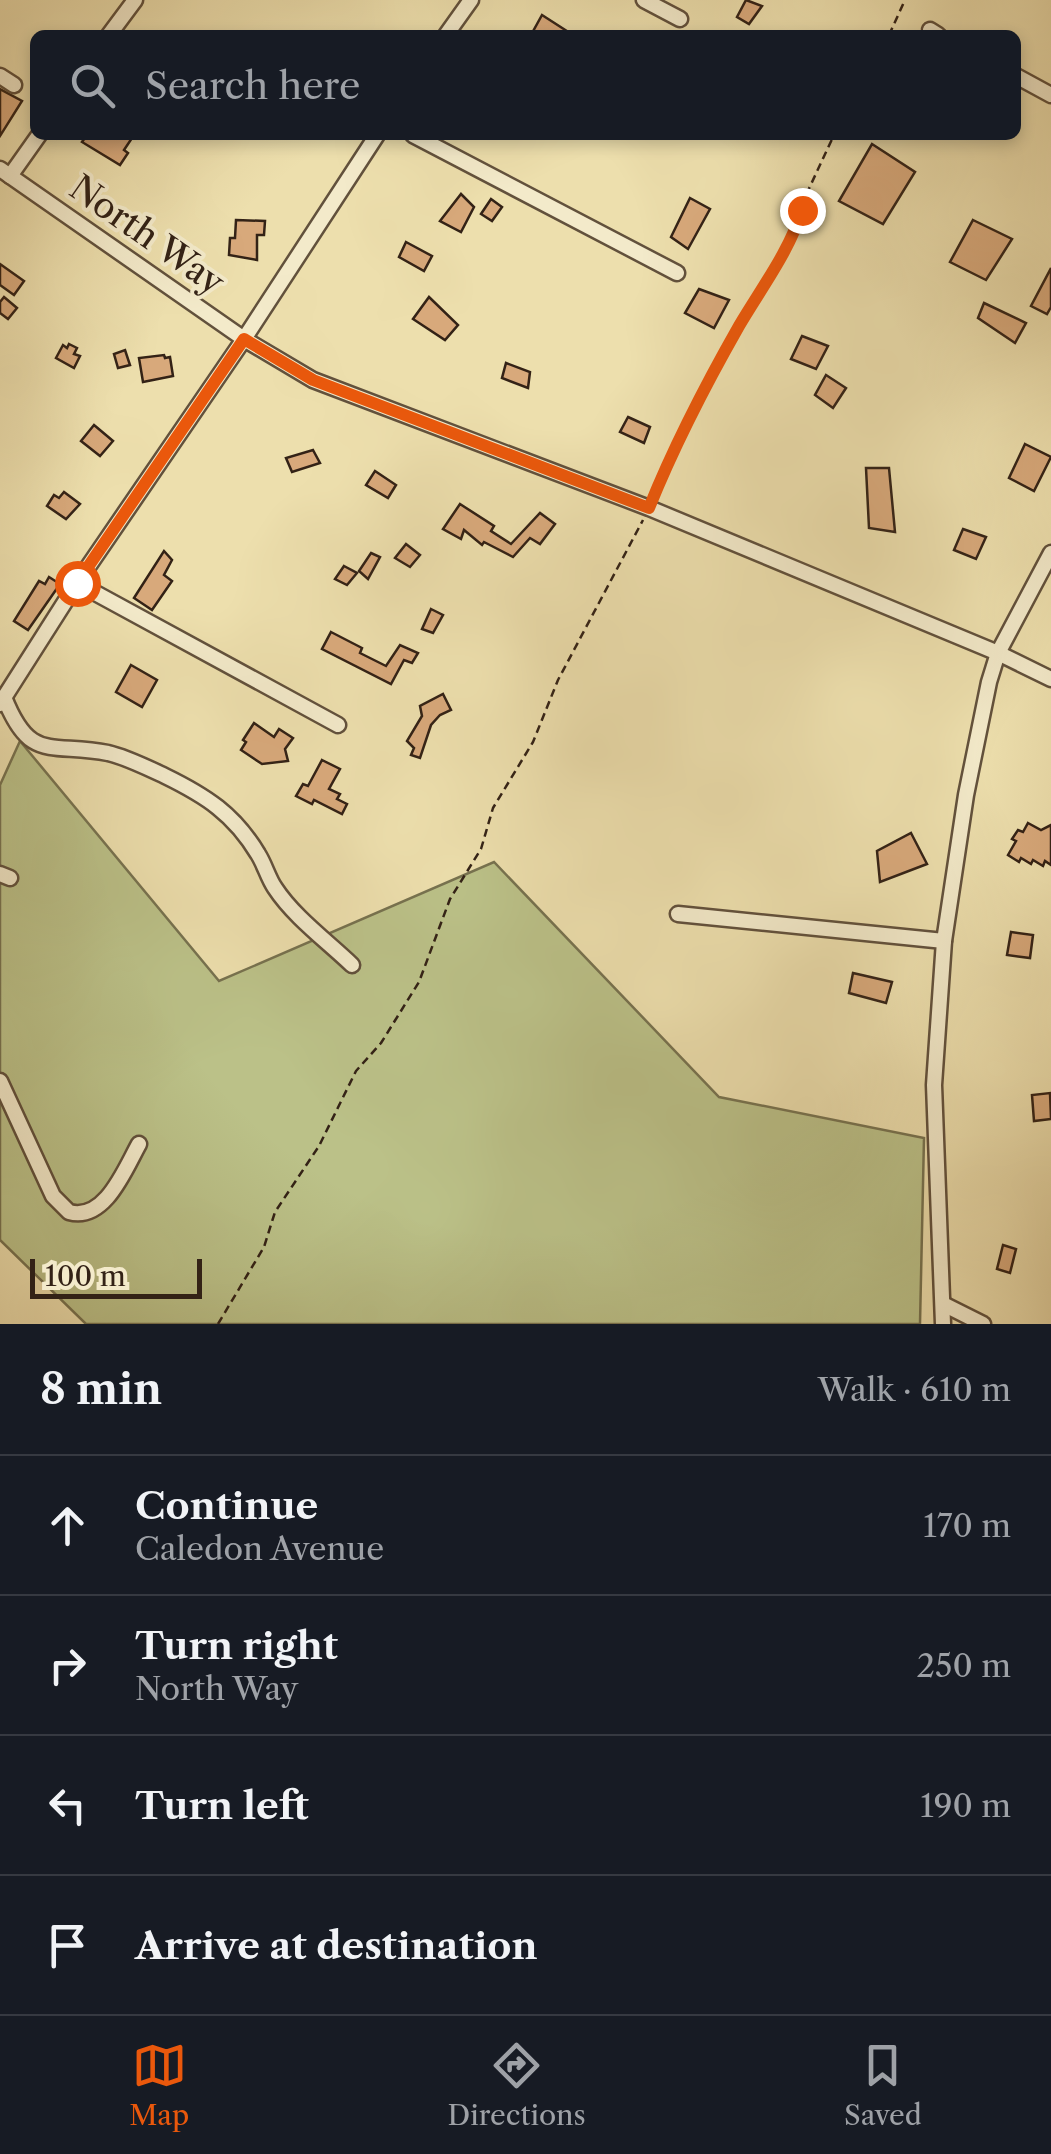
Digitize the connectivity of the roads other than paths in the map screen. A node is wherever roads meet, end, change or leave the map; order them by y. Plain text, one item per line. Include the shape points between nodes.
1 (135, 0) edge
2 (471, 0) edge
3 (644, 0) edge
4 (680, 19) dead end
5 (113, 30) edge
6 (450, 30) edge
7 (0, 76) edge
8 (1021, 79) edge
9 (14, 85) dead end
10 (1051, 95) edge
11 (35, 140) edge
12 (374, 140) edge
13 (423, 140) edge
14 (5, 173) edge
15 (677, 273) dead end
16 (244, 339) junction
17 (1051, 553) edge
18 (77, 583) junction
19 (998, 653) junction
20 (1051, 678) edge
21 (2, 701) edge
22 (338, 725) dead end
23 (678, 914) dead end
24 (944, 941) junction
25 (352, 965) dead end
26 (0, 1081) edge
27 (139, 1144) dead end
28 (944, 1304) junction
29 (943, 1324) edge
30 (983, 1324) edge

1 - 5 street
2 - 6 street
3 - 4 street
7 - 9 street
8 - 10 street
11 - 14 street
12 - 16 street
13 - 15 street
14 - 16 street, North Way
16 - 18 street
16 - 19 street, North Way via 313,380 649,508
17 - 19 street
18 - 21 street
18 - 22 street
19 - 20 street, North Way
19 - 24 street via 966,794
21 - 25 street via 15,725 45,748 110,754 165,776 235,819 275,889
23 - 24 street
24 - 28 street via 934,1073
26 - 27 street via 53,1196 69,1212 87,1212 104,1200
28 - 29 street
28 - 30 street

